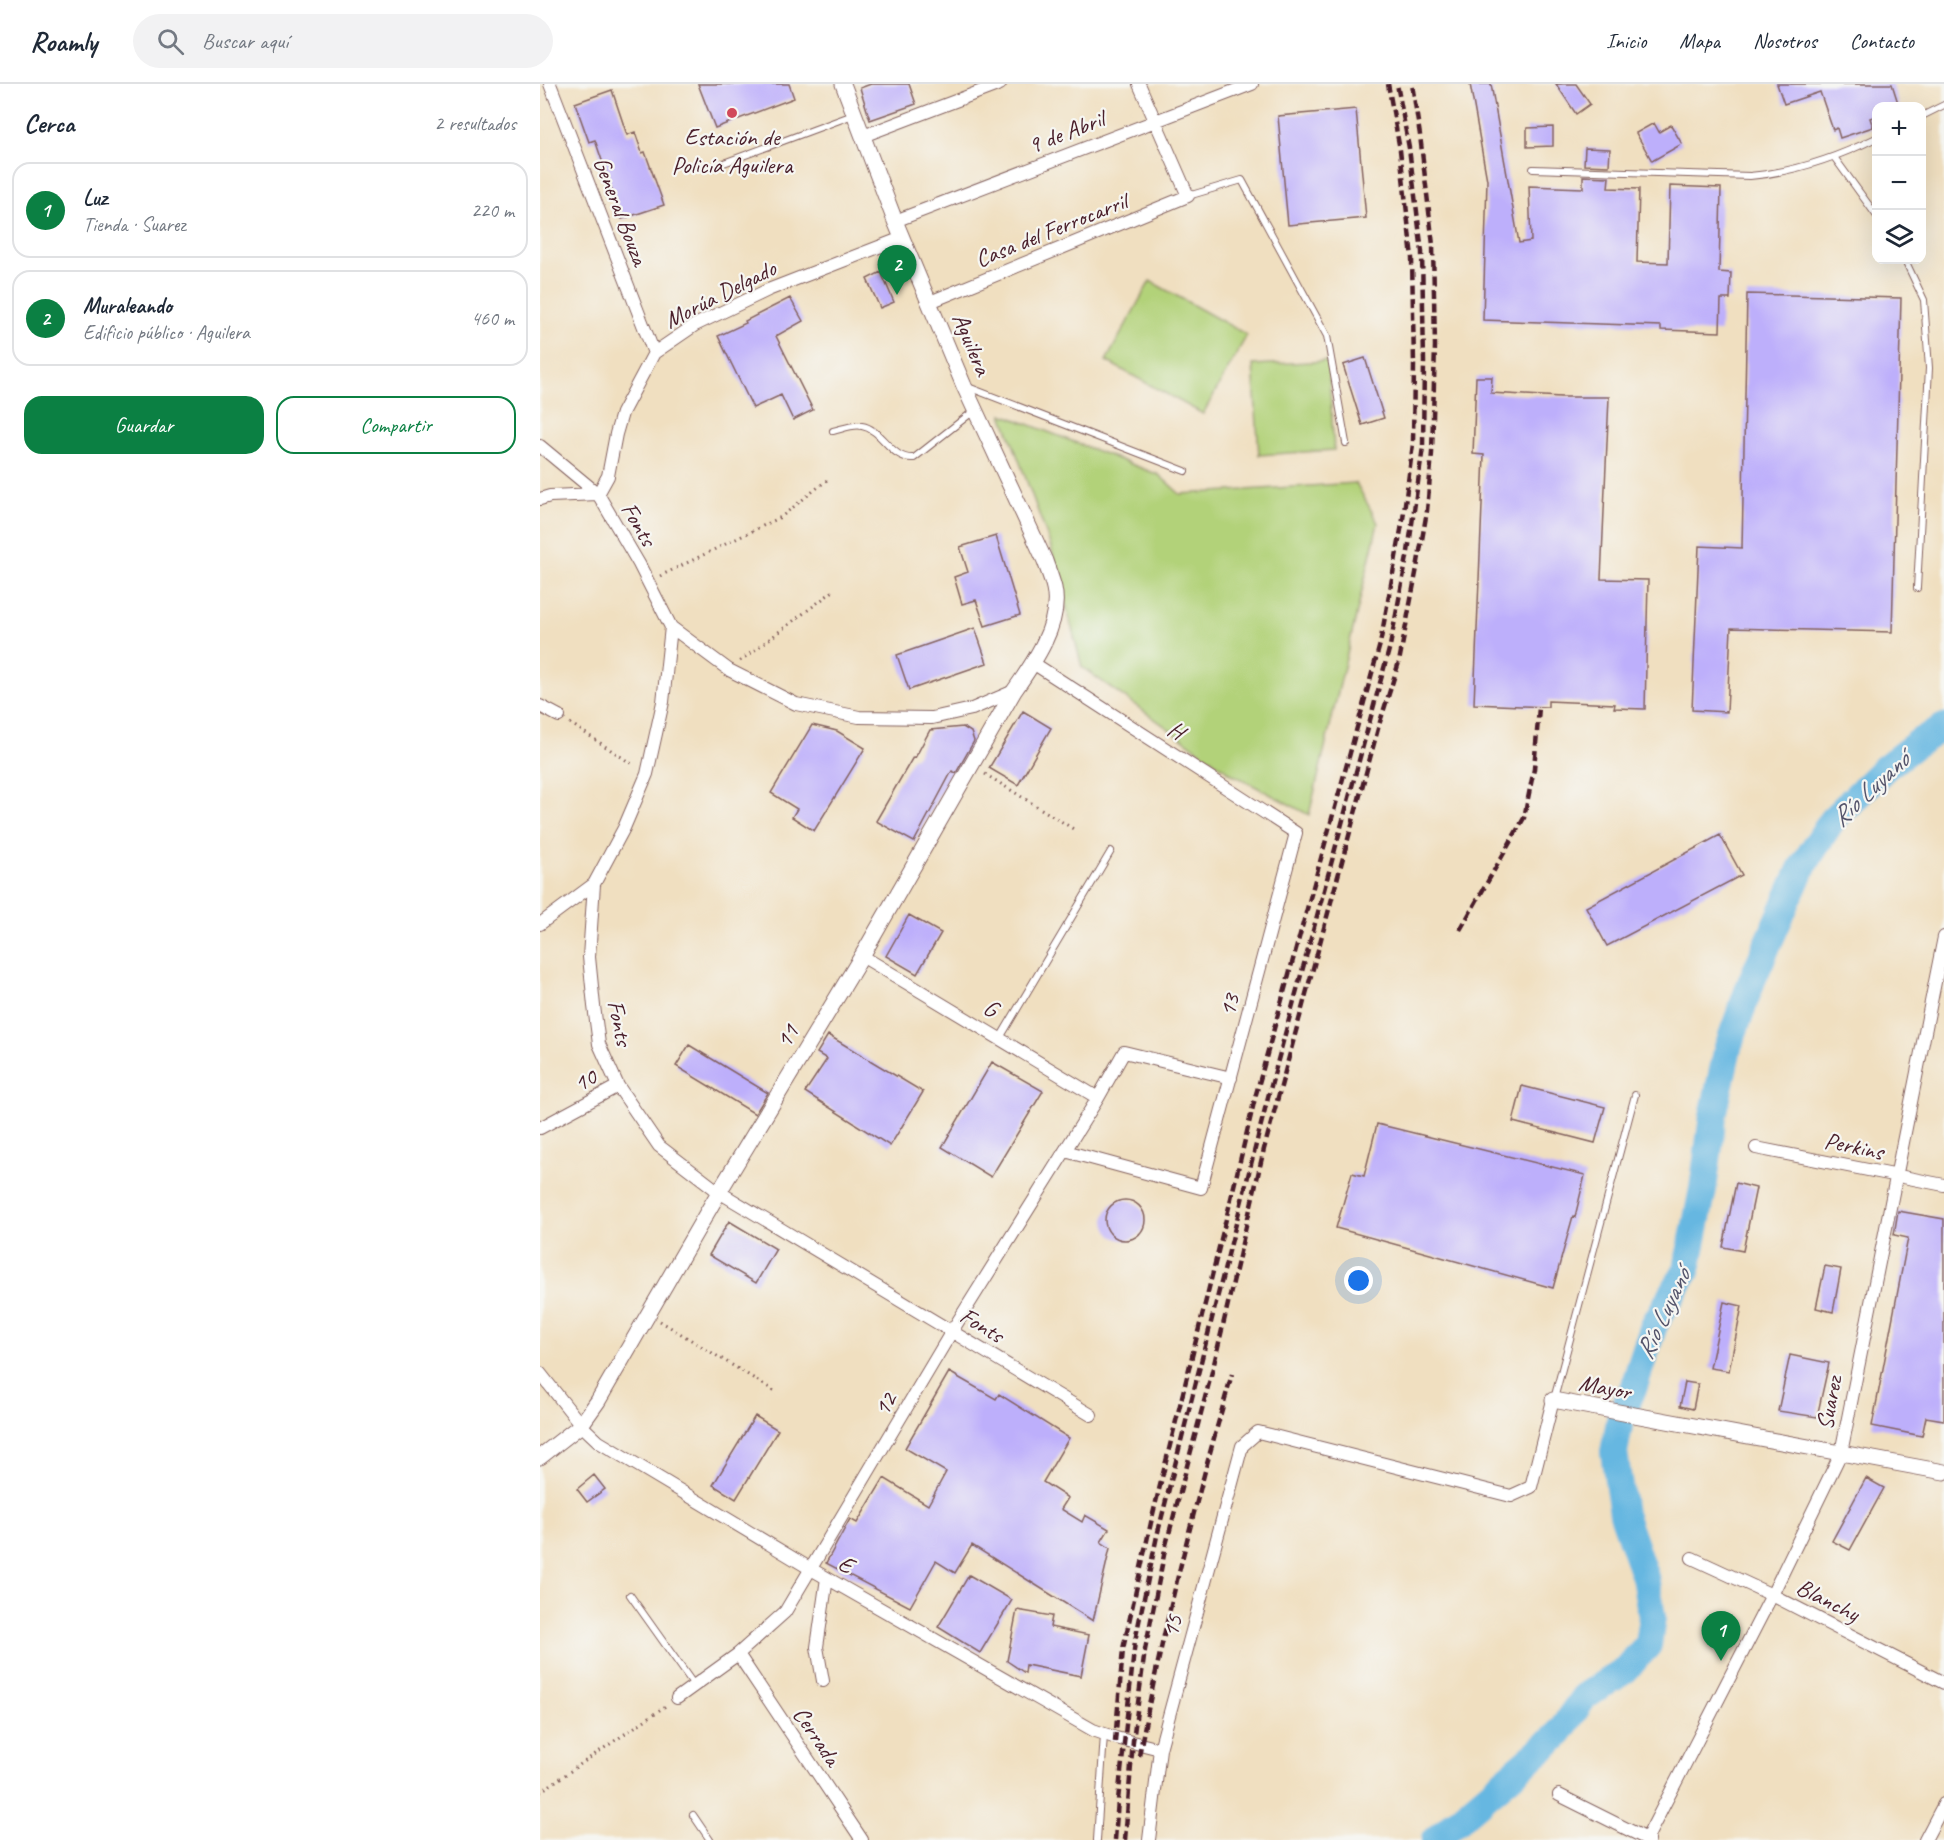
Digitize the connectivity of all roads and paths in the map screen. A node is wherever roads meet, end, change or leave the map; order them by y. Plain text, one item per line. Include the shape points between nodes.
1 (843, 84) edge
2 (1000, 84) edge
3 (1139, 84) edge
4 (1252, 84) edge
5 (553, 85) edge
6 (1944, 105) edge
7 (855, 114) junction
8 (1926, 114) edge
9 (1155, 120) junction
10 (863, 136) junction
11 (1872, 140) edge
12 (1834, 157) junction
13 (721, 164) dead end
14 (1533, 170) dead end
15 (1188, 196) junction
16 (1872, 210) edge
17 (896, 221) junction
18 (902, 238) junction
19 (1907, 264) edge
20 (930, 302) junction
21 (654, 352) junction
22 (964, 386) junction
23 (975, 410) junction
24 (833, 430) dead end
25 (1346, 443) dead end
26 (540, 446) edge
27 (1185, 471) dead end
28 (827, 480) dead end
29 (598, 494) junction
30 (540, 499) edge
31 (648, 582) junction
32 (1917, 588) dead end
33 (836, 589) dead end
34 (1053, 621) joint
35 (671, 627) junction
36 (1033, 663) junction
37 (729, 670) junction
38 (1014, 691) junction
39 (540, 706) edge
40 (559, 716) joint
41 (971, 765) junction
42 (647, 774) junction
43 (1075, 830) dead end
44 (1296, 832) joint
45 (1112, 851) dead end
46 (594, 884) junction
47 (540, 924) edge
48 (1944, 938) edge
49 (862, 956) junction
50 (1000, 1038) junction
51 (1231, 1078) junction
52 (618, 1086) junction
53 (1635, 1095) dead end
54 (1098, 1098) junction
55 (540, 1128) edge
56 (1756, 1148) dead end
57 (1065, 1151) junction
58 (1897, 1176) junction
59 (1944, 1185) edge
60 (719, 1192) junction
61 (648, 1314) junction
62 (952, 1331) junction
63 (540, 1373) edge
64 (776, 1392) dead end
65 (1553, 1400) junction
66 (1091, 1415) dead end
67 (581, 1425) junction
68 (1258, 1432) joint
69 (1841, 1453) junction
70 (540, 1457) edge
71 (1944, 1472) edge
72 (1692, 1558) dead end
73 (811, 1569) junction
74 (827, 1578) junction
75 (630, 1595) dead end
76 (1773, 1595) junction
77 (738, 1654) junction
78 (823, 1681) dead end
79 (1944, 1683) edge
80 (694, 1686) junction
81 (677, 1698) joint
82 (1104, 1734) junction
83 (1160, 1749) junction
84 (540, 1792) edge
85 (1559, 1795) dead end
86 (1944, 1804) edge
87 (693, 1815) dead end
88 (710, 1840) edge
89 (862, 1840) edge
90 (1097, 1840) edge
91 (1149, 1840) edge
92 (1647, 1840) edge
93 (1925, 1840) edge

1 - 7 street, Aguilera
2 - 10 street
3 - 9 street
4 - 9 street, 9 de Abril
5 - 21 street, General Bouza
6 - 8 lane
7 - 10 street, Aguilera
7 - 13 lane
9 - 15 street
9 - 17 street, 9 de Abril
10 - 17 street, Aguilera
11 - 12 lane
12 - 14 lane via 1750,176
12 - 16 lane
15 - 20 street, Casa del Ferrocarril
15 - 25 lane via 1242,180 1327,336
17 - 18 street, Aguilera
18 - 20 street, Aguilera
18 - 21 street, Morúa Delgado via 768,290 695,325
19 - 32 lane via 1924,300 1929,369
20 - 22 street, Aguilera
21 - 29 street, Morúa Delgado via 622,413 608,476
22 - 23 street, Aguilera
22 - 27 lane
23 - 24 lane via 914,458 899,454 866,427
23 - 34 street, Aguilera via 1045,561 1054,590
26 - 29 street, Fonts
28 - 31 path via 781,517
29 - 30 street
29 - 31 street, Fonts
31 - 35 street, Fonts
33 - 37 path
34 - 36 street, 11
35 - 37 street
35 - 42 street, Fonts via 663,702
36 - 38 street, 11
36 - 44 street, H
37 - 38 street via 796,704 859,717 932,718 972,709
38 - 41 street, 11
39 - 40 street
40 - 42 path
41 - 43 path
41 - 49 street, 11
42 - 46 street, Fonts
44 - 51 street, 13
45 - 50 lane
46 - 47 street
46 - 52 street, Fonts via 588,957 599,1044
48 - 58 street, Suarez
49 - 50 street, G
49 - 60 street, 11
50 - 54 street, G
51 - 54 street, 12 via 1124,1052
51 - 57 street, 13 via 1201,1188
52 - 55 street, 10
52 - 60 street, Fonts via 659,1146
53 - 65 lane
54 - 57 street, 12
56 - 58 street, Perkins
57 - 62 street, 12
58 - 59 street, Perkins
58 - 69 street, Suarez
60 - 61 street, 11
60 - 62 street, Fonts
61 - 64 path
61 - 67 street, 11
62 - 66 street, Fonts
62 - 73 street, 12
63 - 67 street, E
65 - 68 street, Mayor via 1531,1487 1511,1496
65 - 69 street, Mayor
67 - 70 street, 11
67 - 73 street, E via 599,1442
68 - 83 street, 15 via 1242,1446
69 - 71 street, Mayor
69 - 76 street, Suarez
72 - 76 street, Blanchy
73 - 74 street, E
73 - 77 street, 12 via 785,1612
74 - 78 street via 817,1647
74 - 82 street, E
75 - 80 lane
76 - 79 street, Blanchy
76 - 92 street, Suarez
77 - 80 street, 12
77 - 89 street, Cerrada
80 - 81 street, 12
81 - 84 path
82 - 83 street, E
82 - 90 lane
83 - 91 street, 15
85 - 92 street
86 - 93 street
87 - 88 lane

